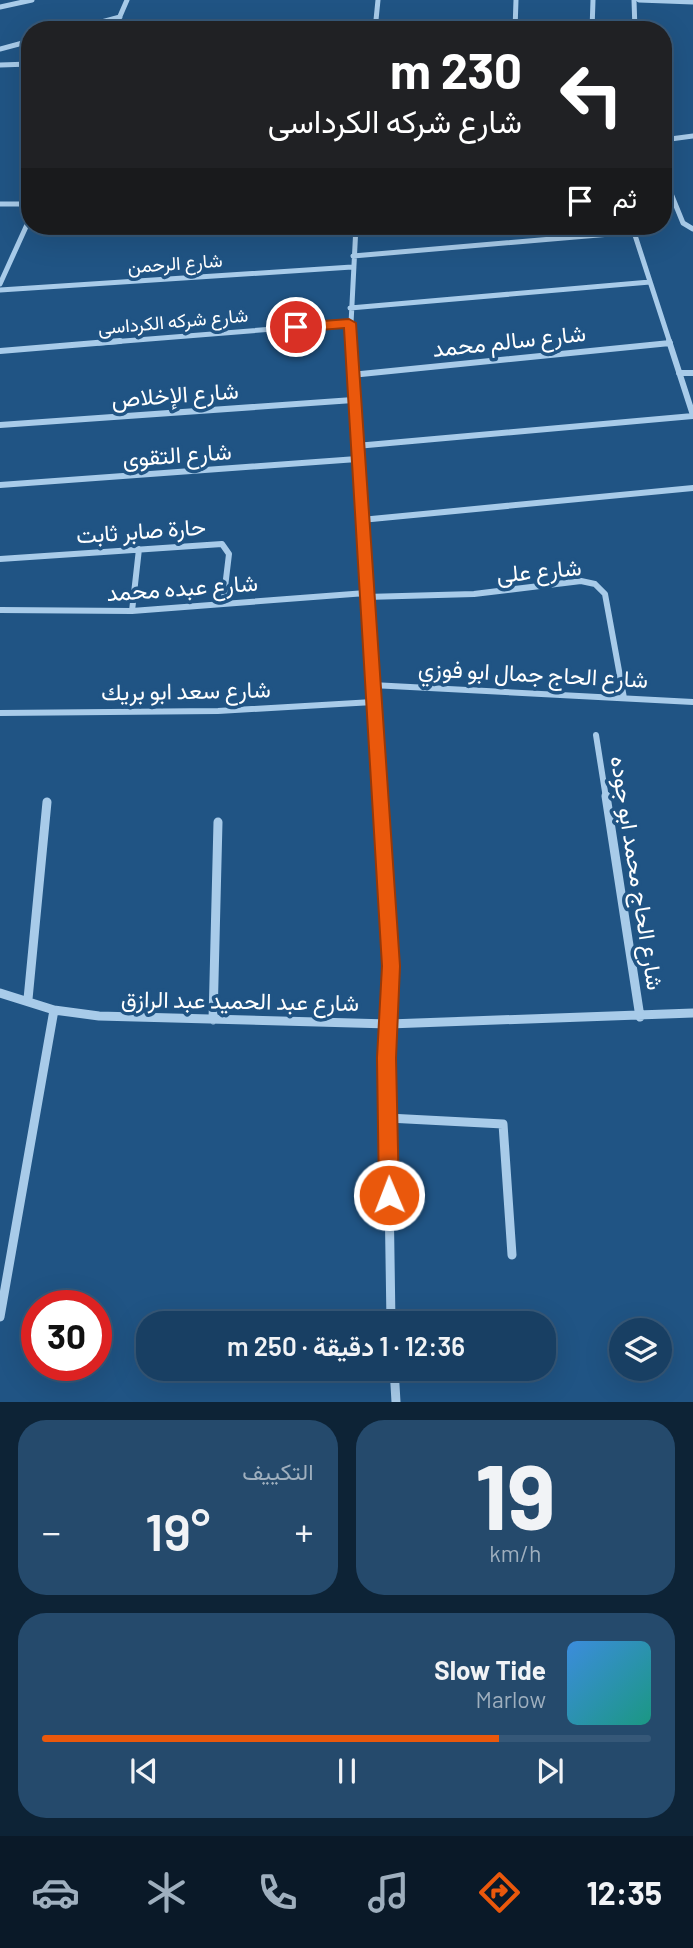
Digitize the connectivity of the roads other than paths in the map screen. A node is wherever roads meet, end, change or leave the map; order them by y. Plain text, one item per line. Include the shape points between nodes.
1 (32, 0) edge
2 (127, 0) edge
3 (378, 0) edge
4 (516, 0) edge
5 (593, 0) edge
6 (634, 0) edge
7 (639, 0) edge
8 (693, 2) edge
9 (0, 7) edge
10 (120, 17) junction
11 (105, 21) edge
12 (118, 21) edge
13 (376, 21) edge
14 (515, 21) edge
15 (592, 21) edge
16 (635, 21) edge
17 (21, 45) edge
18 (0, 53) edge
19 (21, 64) edge
20 (0, 65) edge
21 (693, 136) edge
22 (672, 139) edge
23 (672, 196) edge
24 (0, 204) edge
25 (21, 204) edge
26 (693, 229) edge
27 (22, 235) edge
28 (355, 235) edge
29 (573, 235) edge
30 (635, 235) edge
31 (353, 257) junction
32 (352, 267) junction
33 (650, 282) junction
34 (0, 284) edge
35 (0, 290) edge
36 (350, 308) junction
37 (349, 323) junction
38 (670, 343) junction
39 (0, 351) edge
40 (679, 373) junction
41 (693, 373) edge
42 (351, 374) junction
43 (353, 400) junction
44 (693, 416) edge
45 (0, 425) edge
46 (356, 446) junction
47 (357, 459) junction
48 (0, 485) edge
49 (693, 488) edge
50 (361, 520) junction
51 (139, 549) junction
52 (0, 559) edge
53 (366, 595) junction
54 (223, 604) junction
55 (0, 610) edge
56 (132, 611) junction
57 (372, 685) junction
58 (624, 698) junction
59 (373, 702) junction
60 (693, 702) edge
61 (0, 713) edge
62 (596, 736) dead end
63 (47, 802) dead end
64 (218, 822) dead end
65 (0, 993) edge
66 (28, 999) junction
67 (54, 1010) junction
68 (693, 1013) edge
69 (640, 1017) junction
70 (213, 1020) junction
71 (389, 1024) junction
72 (388, 1118) junction
73 (512, 1255) dead end
74 (391, 1311) edge
75 (0, 1317) edge
76 (395, 1381) edge
77 (396, 1402) edge

1 - 9 street
2 - 10 street
3 - 13 street
4 - 14 street
5 - 15 street
6 - 16 street
7 - 8 street
10 - 11 street
10 - 12 street
17 - 18 street
19 - 20 street
21 - 22 street
23 - 26 street via 683,223
24 - 25 street
27 - 34 street
28 - 31 street
29 - 31 street
30 - 33 street
31 - 32 street
32 - 35 street, شارع الرحمن
32 - 36 street
33 - 36 street
33 - 38 street
36 - 37 street
37 - 39 street, شارع شركه الكرداسى
37 - 42 street
38 - 40 street
38 - 42 street, شارع سالم محمد
40 - 41 street
40 - 44 street
42 - 43 street
43 - 45 street, شارع الإخلاص
43 - 46 street
44 - 46 street
46 - 47 street
47 - 48 street, شارع التقوى
47 - 50 street
49 - 50 street
50 - 53 street
51 - 52 street, حارة صابر ثابت
51 - 54 street, حارة صابر ثابت via 222,544 229,554
51 - 56 street
53 - 54 street, شارع عبده محمد
53 - 57 street
53 - 58 street, شارع على via 474,595 591,582 605,594
54 - 56 street, شارع عبده محمد
55 - 56 street, شارع عبده محمد
57 - 58 street, شارع الحاج جمال ابو فوزي
57 - 59 street
58 - 60 street, شارع الحاج جمال ابو فوزي
59 - 61 street, شارع سعد ابو بريك via 218,711
59 - 71 street via 391,966
62 - 69 street, شارع الحاج محمد ابو جوده
63 - 66 street
64 - 70 street
65 - 66 street, شارع عبد الحميد عبد الرازق
66 - 67 street, شارع عبد الحميد عبد الرازق
67 - 70 street, شارع عبد الحميد عبد الرازق via 84,1016
67 - 75 street
68 - 69 street, شارع عبد الحميد عبد الرازق
69 - 71 street, شارع عبد الحميد عبد الرازق
70 - 71 street, شارع عبد الحميد عبد الرازق
71 - 72 street
72 - 73 street via 503,1124
72 - 74 street
76 - 77 street

